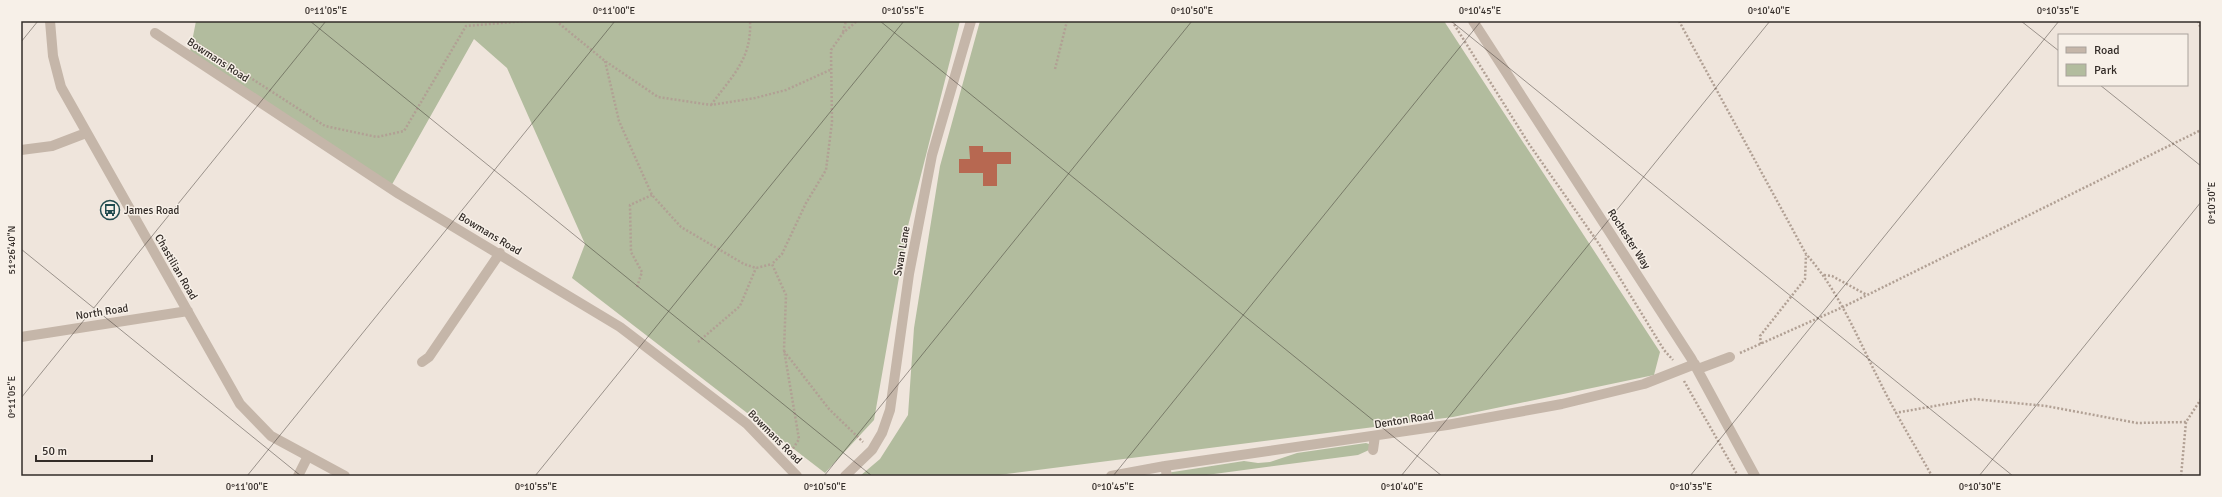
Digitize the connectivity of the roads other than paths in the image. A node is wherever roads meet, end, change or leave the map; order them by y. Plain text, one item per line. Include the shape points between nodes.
1 (50, 21) edge
2 (971, 21) edge
3 (1473, 21) edge
4 (155, 33) dead end
5 (86, 133) junction
6 (21, 150) edge
7 (500, 253) junction
8 (188, 311) junction
9 (21, 337) edge
10 (1730, 357) road end
11 (422, 362) dead end
12 (1696, 367) junction
13 (1374, 436) junction
14 (1373, 450) dead end
15 (308, 456) junction
16 (1166, 471) edge
17 (298, 476) edge
18 (346, 476) edge
19 (797, 476) edge
20 (845, 476) edge
21 (1111, 476) edge
22 (1755, 476) edge

1 - 5 street, Chastilian Road via 53,56 61,87
2 - 20 street, Swan Lane via 932,155 909,274 890,410 882,433 872,450
3 - 12 street, Rochester Way
4 - 7 street, Bowmans Road via 399,194
5 - 6 street via 52,146
5 - 8 street, Chastilian Road
7 - 11 street
7 - 19 street, Bowmans Road via 620,327 747,424
8 - 9 street, North Road
8 - 15 street, Chastilian Road via 240,404 271,436
10 - 12 street, Denton Road
12 - 13 street, Denton Road via 1644,384 1562,404
12 - 22 street, Rochester Way
13 - 14 street
13 - 16 street, Denton Road
15 - 17 street
15 - 18 street, Chastilian Road
16 - 21 street, Denton Road

